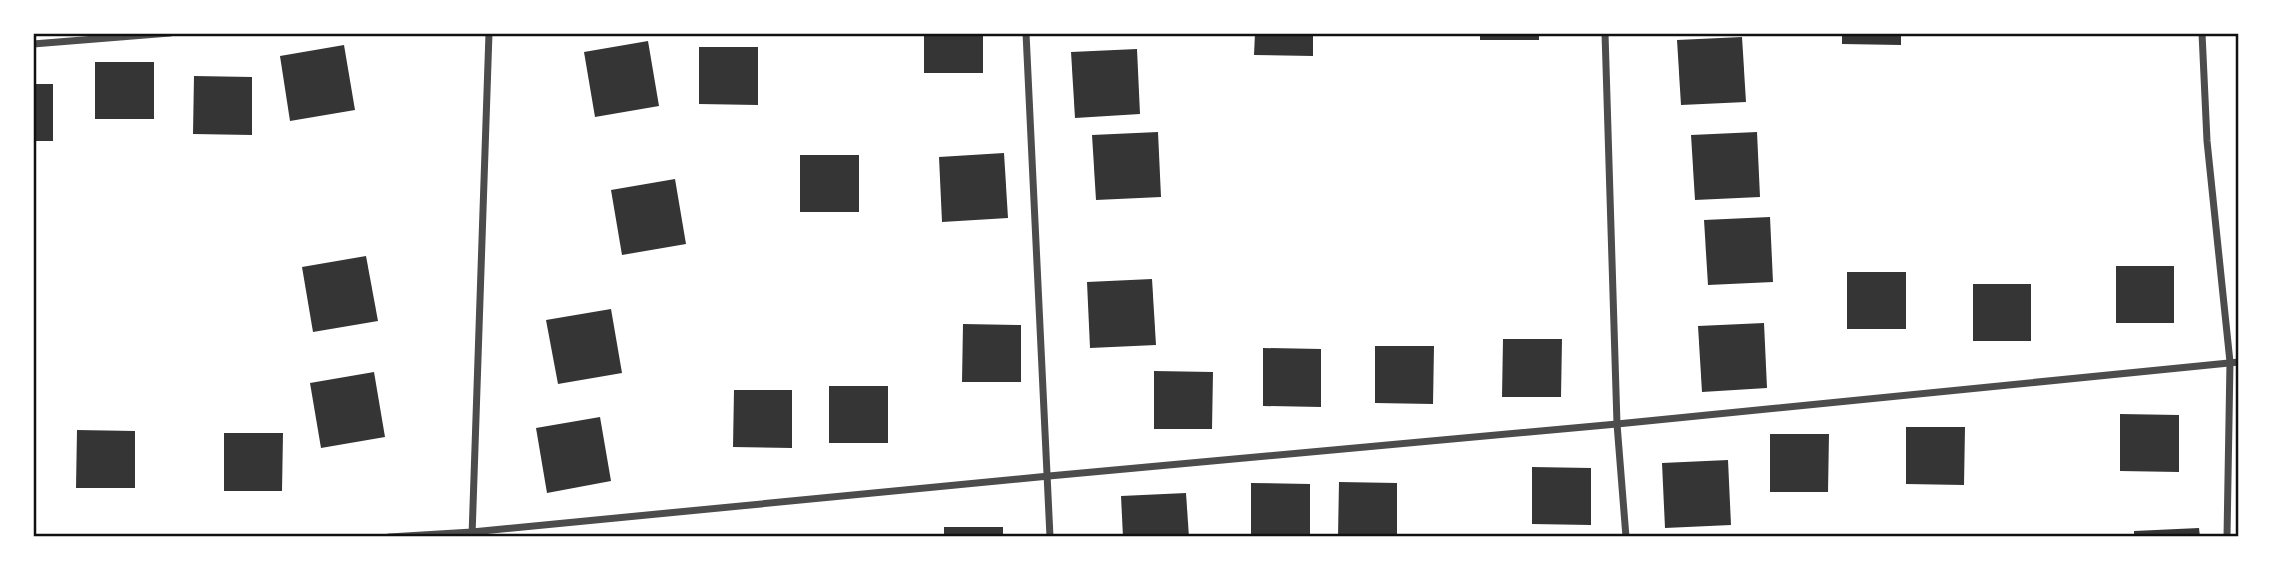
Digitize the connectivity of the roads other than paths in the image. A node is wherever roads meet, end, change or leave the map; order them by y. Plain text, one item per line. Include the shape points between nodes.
1 (170, 33) edge
2 (489, 33) edge
3 (1026, 33) edge
4 (1605, 33) edge
5 (2202, 33) edge
6 (33, 44) edge
7 (2235, 362) edge
8 (1617, 424) junction
9 (1049, 476) junction
10 (472, 534) edge
11 (389, 537) edge
12 (1050, 537) edge
13 (1626, 537) edge
14 (2227, 537) edge

1 - 6 street
2 - 10 street
3 - 9 street
4 - 8 street
5 - 7 street via 2207,141
7 - 8 street
7 - 14 street
8 - 9 street
8 - 13 street
9 - 10 street
9 - 12 street
10 - 11 street

